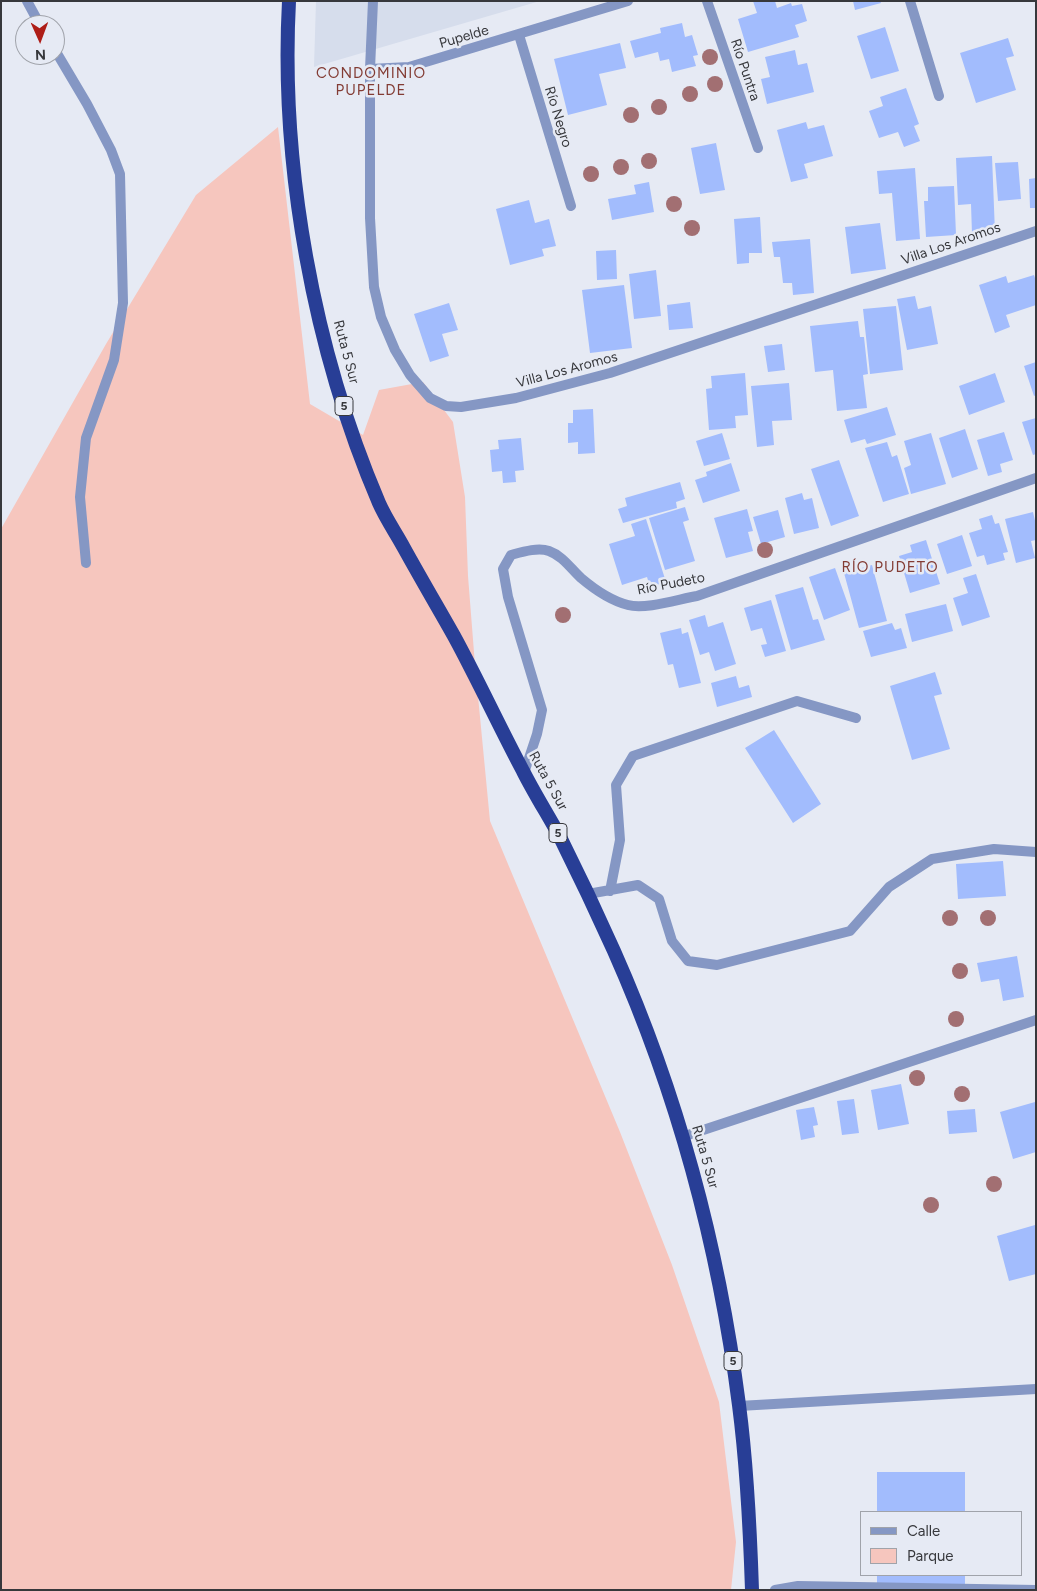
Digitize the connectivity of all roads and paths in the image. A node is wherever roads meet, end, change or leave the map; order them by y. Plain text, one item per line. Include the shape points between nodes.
1 (27, 1) edge
2 (289, 1) edge
3 (373, 1) edge
4 (628, 1) edge
5 (706, 1) edge
6 (910, 1) edge
7 (35, 15) edge
8 (519, 35) junction
9 (64, 65) edge
10 (370, 68) junction
11 (940, 96) dead end
12 (758, 148) dead end
13 (570, 206) dead end
14 (1036, 230) edge
15 (1036, 478) edge
16 (86, 563) dead end
17 (856, 718) dead end
18 (524, 774) junction
19 (1036, 852) edge
20 (610, 891) junction
21 (588, 894) junction
22 (1036, 1020) edge
23 (682, 1137) junction
24 (1036, 1389) edge
25 (739, 1406) junction
26 (829, 1588) edge
27 (752, 1590) edge
28 (776, 1590) edge
29 (1036, 1590) edge

1 - 7 street
2 - 18 highway, Ruta 5 Sur / 5 via 288,72 297,193 319,315 335,377 381,507 456,640
3 - 10 street
4 - 8 street, Pupelde
5 - 12 street, Río Puntra
6 - 11 street
8 - 10 street, Pupelde via 409,67
8 - 13 street, Río Negro
9 - 16 street via 111,150 120,174 123,303 114,360 86,438 80,497
10 - 14 street, Villa Los Aromos via 370,218 374,287 381,317 410,375 430,398 446,406 461,407 516,398 610,373
15 - 18 street, Río Pudeto via 697,596 653,605 629,606 604,594 581,578 563,558 548,550 511,555 503,569 508,597 542,710 538,734
17 - 20 street via 797,701 633,756 616,785 620,840
18 - 21 highway, Ruta 5 Sur / 5
19 - 20 street via 994,849 932,859 888,887 850,931 717,965 688,961 672,942 660,899 638,885
20 - 21 street
21 - 23 highway, Ruta 5 Sur / 5 via 640,1014
22 - 23 street
23 - 25 highway, Ruta 5 Sur / 5 via 716,1270
24 - 25 street
25 - 27 highway, Ruta 5 Sur / 5
26 - 28 street via 798,1586
26 - 29 street

